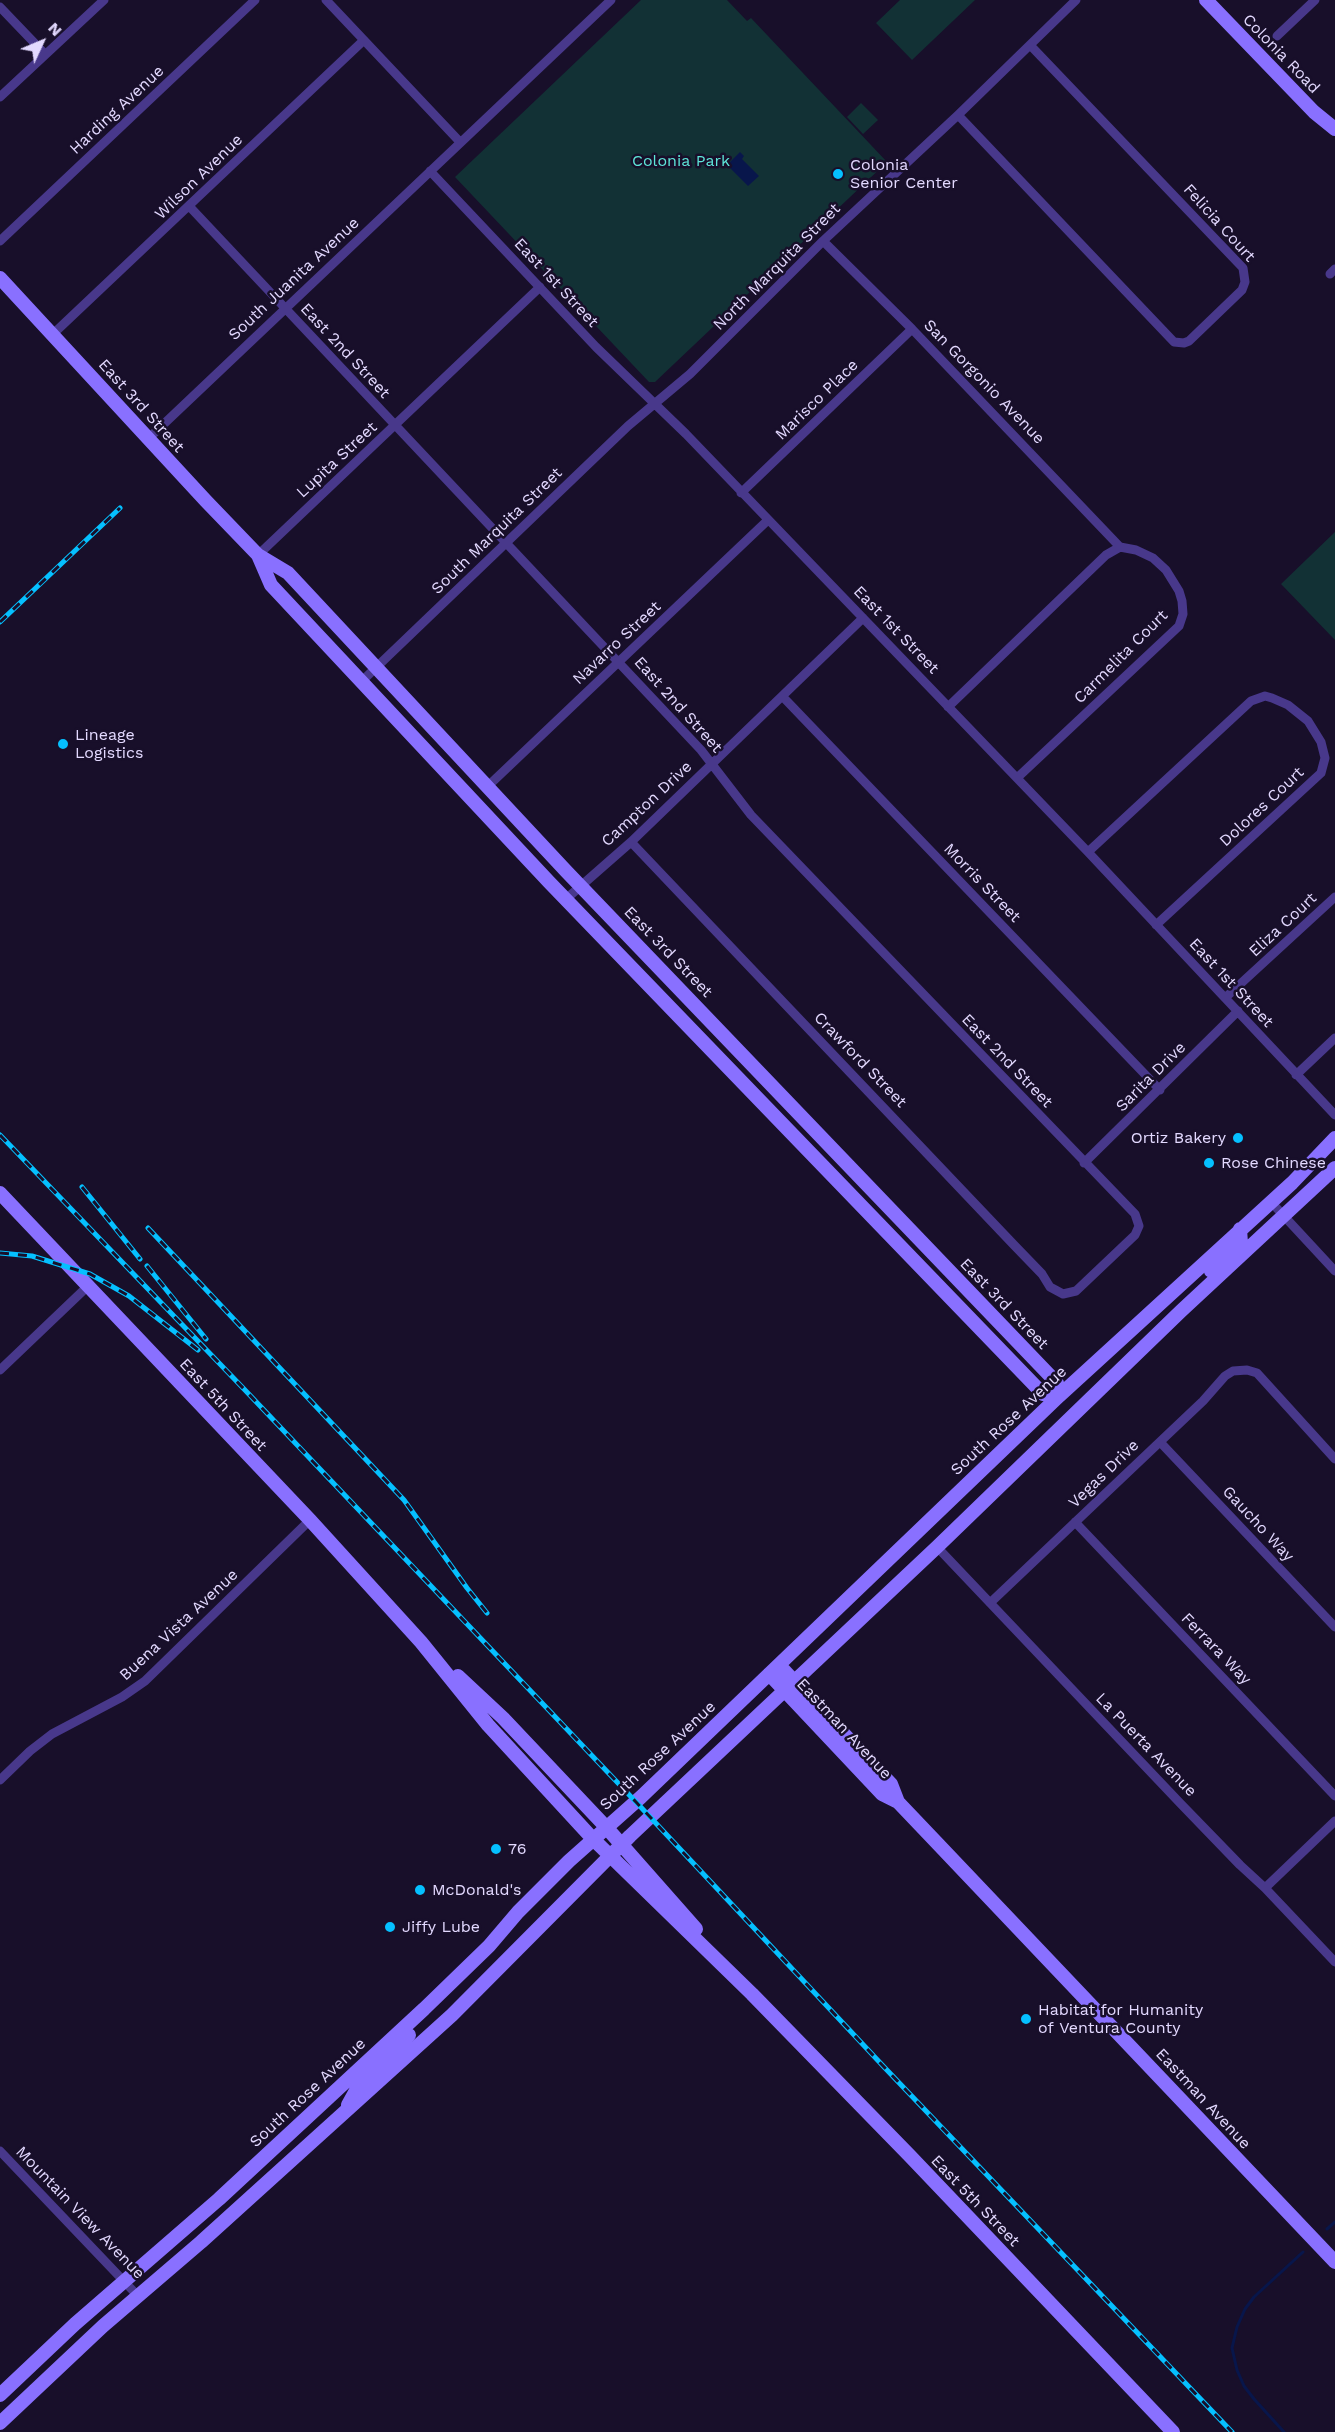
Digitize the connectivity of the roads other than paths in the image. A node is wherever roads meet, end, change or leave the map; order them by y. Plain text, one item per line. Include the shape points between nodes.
1 (104, 0) edge
2 (255, 0) edge
3 (326, 0) edge
4 (611, 0) edge
5 (1076, 0) edge
6 (1206, 0) edge
7 (1315, 0) edge
8 (0, 7) edge
9 (1277, 36) dead end
10 (363, 40) junction
11 (1030, 45) junction
12 (45, 54) junction
13 (0, 97) edge
14 (958, 115) junction
15 (1335, 129) edge
16 (460, 142) junction
17 (430, 171) junction
18 (189, 206) junction
19 (0, 241) edge
20 (823, 241) junction
21 (0, 279) edge
22 (540, 287) junction
23 (285, 308) junction
24 (912, 329) junction
25 (53, 334) junction
26 (655, 404) junction
27 (395, 426) junction
28 (149, 438) junction
29 (741, 493) junction
30 (768, 520) junction
31 (506, 543) junction
32 (1120, 547) junction
33 (258, 555) junction
34 (863, 618) junction
35 (618, 662) junction
36 (376, 667) junction
37 (362, 681) junction
38 (783, 697) junction
39 (948, 707) junction
40 (453, 750) junction
41 (438, 764) junction
42 (712, 765) junction
43 (1017, 778) junction
44 (487, 787) junction
45 (631, 842) junction
46 (1088, 852) junction
47 (581, 886) junction
48 (1335, 897) edge
49 (566, 899) junction
50 (1155, 925) junction
51 (1225, 998) junction
52 (1238, 1011) junction
53 (1335, 1038) edge
54 (1296, 1075) junction
55 (1160, 1090) junction
56 (1335, 1115) edge
57 (1335, 1138) edge
58 (1084, 1163) junction
59 (1335, 1168) edge
60 (0, 1193) edge
61 (1271, 1202) junction
62 (1284, 1216) junction
63 (1139, 1226) joint
64 (1240, 1229) junction
65 (1335, 1271) edge
66 (88, 1286) junction
67 (1181, 1311) junction
68 (0, 1370) edge
69 (1059, 1396) junction
70 (1075, 1413) junction
71 (1160, 1442) junction
72 (1335, 1459) edge
73 (310, 1520) junction
74 (1075, 1522) junction
75 (937, 1547) junction
76 (990, 1603) junction
77 (1335, 1627) edge
78 (421, 1642) junction
79 (774, 1670) junction
80 (789, 1686) junction
81 (0, 1780) edge
82 (1335, 1796) edge
83 (1335, 1821) edge
84 (606, 1827) junction
85 (593, 1839) junction
86 (622, 1844) junction
87 (610, 1857) junction
88 (1265, 1888) junction
89 (1335, 1962) edge
90 (752, 1994) junction
91 (424, 2009) junction
92 (342, 2115) junction
93 (0, 2151) edge
94 (1335, 2262) edge
95 (125, 2283) junction
96 (138, 2296) junction
97 (0, 2395) edge
98 (0, 2423) edge
99 (1173, 2432) edge

1 - 12 street
2 - 19 street, Harding Avenue
3 - 10 street
4 - 16 street, South Juanita Avenue
5 - 11 street, North Marquita Street
6 - 15 main road, Colonia Road
7 - 9 street
8 - 12 street
10 - 16 street
10 - 18 street, Wilson Avenue
11 - 14 street, North Marquita Street
11 - 14 street, Felicia Court via 1243,268 1242,290 1189,341 1174,342
12 - 13 street
14 - 20 street, North Marquita Street
16 - 17 street, South Juanita Avenue
17 - 22 street, East 1st Street
17 - 23 street, South Juanita Avenue
18 - 23 street, East 2nd Street
18 - 25 street, Wilson Avenue
20 - 24 street, San Gorgonio Avenue
20 - 26 street, North Marquita Street
21 - 25 main road, East 3rd Street
22 - 26 street, East 1st Street
22 - 27 street, Lupita Street
23 - 27 street, East 2nd Street
23 - 28 street, South Juanita Avenue
24 - 29 street, Marisco Place
24 - 32 street, San Gorgonio Avenue
25 - 28 main road, East 3rd Street
26 - 29 street, East 1st Street
26 - 31 street, South Marquita Street
27 - 31 street, East 2nd Street
27 - 33 street, Lupita Street
28 - 33 main road, East 3rd Street
29 - 30 street, East 1st Street
30 - 34 street, East 1st Street
30 - 35 street, Navarro Street
31 - 35 street, East 2nd Street
31 - 36 street, South Marquita Street
32 - 39 street via 1106,555
32 - 43 street, Carmelita Court via 1153,558 1173,580 1182,601 1179,626
33 - 36 main road, East 3rd Street via 288,573
33 - 37 main road, East 3rd Street via 271,585
34 - 38 street, Campton Drive
34 - 39 street, East 1st Street
35 - 42 street, East 2nd Street
35 - 44 street, Navarro Street
36 - 37 street, South Marquita Street
36 - 40 main road, East 3rd Street
37 - 41 main road, East 3rd Street
38 - 42 street, Campton Drive
38 - 55 street, Morris Street
39 - 43 street, East 1st Street
40 - 41 street
40 - 44 main road, East 3rd Street
41 - 49 main road, East 3rd Street
42 - 45 street, Campton Drive
42 - 58 street, East 2nd Street via 751,815
43 - 46 street, East 1st Street
44 - 47 main road, East 3rd Street
45 - 47 street, Campton Drive
45 - 63 street, Crawford Street via 1042,1274 1050,1287 1068,1295 1084,1286 1129,1243
46 - 50 street, East 1st Street
46 - 50 street, Dolores Court via 1251,701 1272,698 1308,721 1321,742 1325,758 1321,773
47 - 49 street, Campton Drive
47 - 69 main road, East 3rd Street via 1057,1383
48 - 51 street, Eliza Court
49 - 69 main road, East 3rd Street via 1043,1394
50 - 51 street, East 1st Street
51 - 52 street, East 1st Street
52 - 54 street, East 1st Street
52 - 55 street, Sarita Drive
53 - 54 street
54 - 56 street, East 1st Street
55 - 58 street, Sarita Drive
57 - 61 main road, South Rose Avenue
58 - 63 street, East 2nd Street via 1135,1214
59 - 62 main road
60 - 66 main road, East 5th Street
61 - 62 street
61 - 64 main road, South Rose Avenue
62 - 65 street
62 - 67 main road
64 - 67 main road via 1241,1243 1183,1297
64 - 69 main road, South Rose Avenue
66 - 68 street
66 - 73 main road, East 5th Street
67 - 70 main road
69 - 70 main road
69 - 79 main road, South Rose Avenue
70 - 75 main road
71 - 72 street, Vegas Drive via 1225,1376 1241,1369 1257,1373
71 - 74 street, Vegas Drive
71 - 77 street, Gaucho Way
73 - 78 main road, East 5th Street
73 - 81 street, Buena Vista Avenue via 145,1681 52,1734
74 - 76 street, Vegas Drive
74 - 82 street, Ferrara Way
75 - 76 street, La Puerta Avenue
75 - 80 main road
76 - 88 street, La Puerta Avenue
78 - 84 main road, East 5th Street via 503,1718
78 - 85 main road, East 5th Street via 488,1725
79 - 80 main road, Eastman Avenue
79 - 84 main road, South Rose Avenue
80 - 86 main road
80 - 94 main road, Eastman Avenue via 891,1784 898,1802
83 - 88 street
84 - 85 main road, South Rose Avenue
84 - 86 main road, East 5th Street
85 - 87 main road, East 5th Street
85 - 91 main road, South Rose Avenue
86 - 87 main road
86 - 90 main road, East 5th Street
87 - 90 main road, East 5th Street
87 - 92 main road via 461,2007
88 - 89 street, La Puerta Avenue
90 - 99 main road, East 5th Street
91 - 92 main road via 422,2023 363,2078
91 - 95 main road, South Rose Avenue
92 - 96 main road
93 - 95 street, Mountain View Avenue
95 - 96 street, Mountain View Avenue
95 - 97 main road, South Rose Avenue
96 - 98 main road

